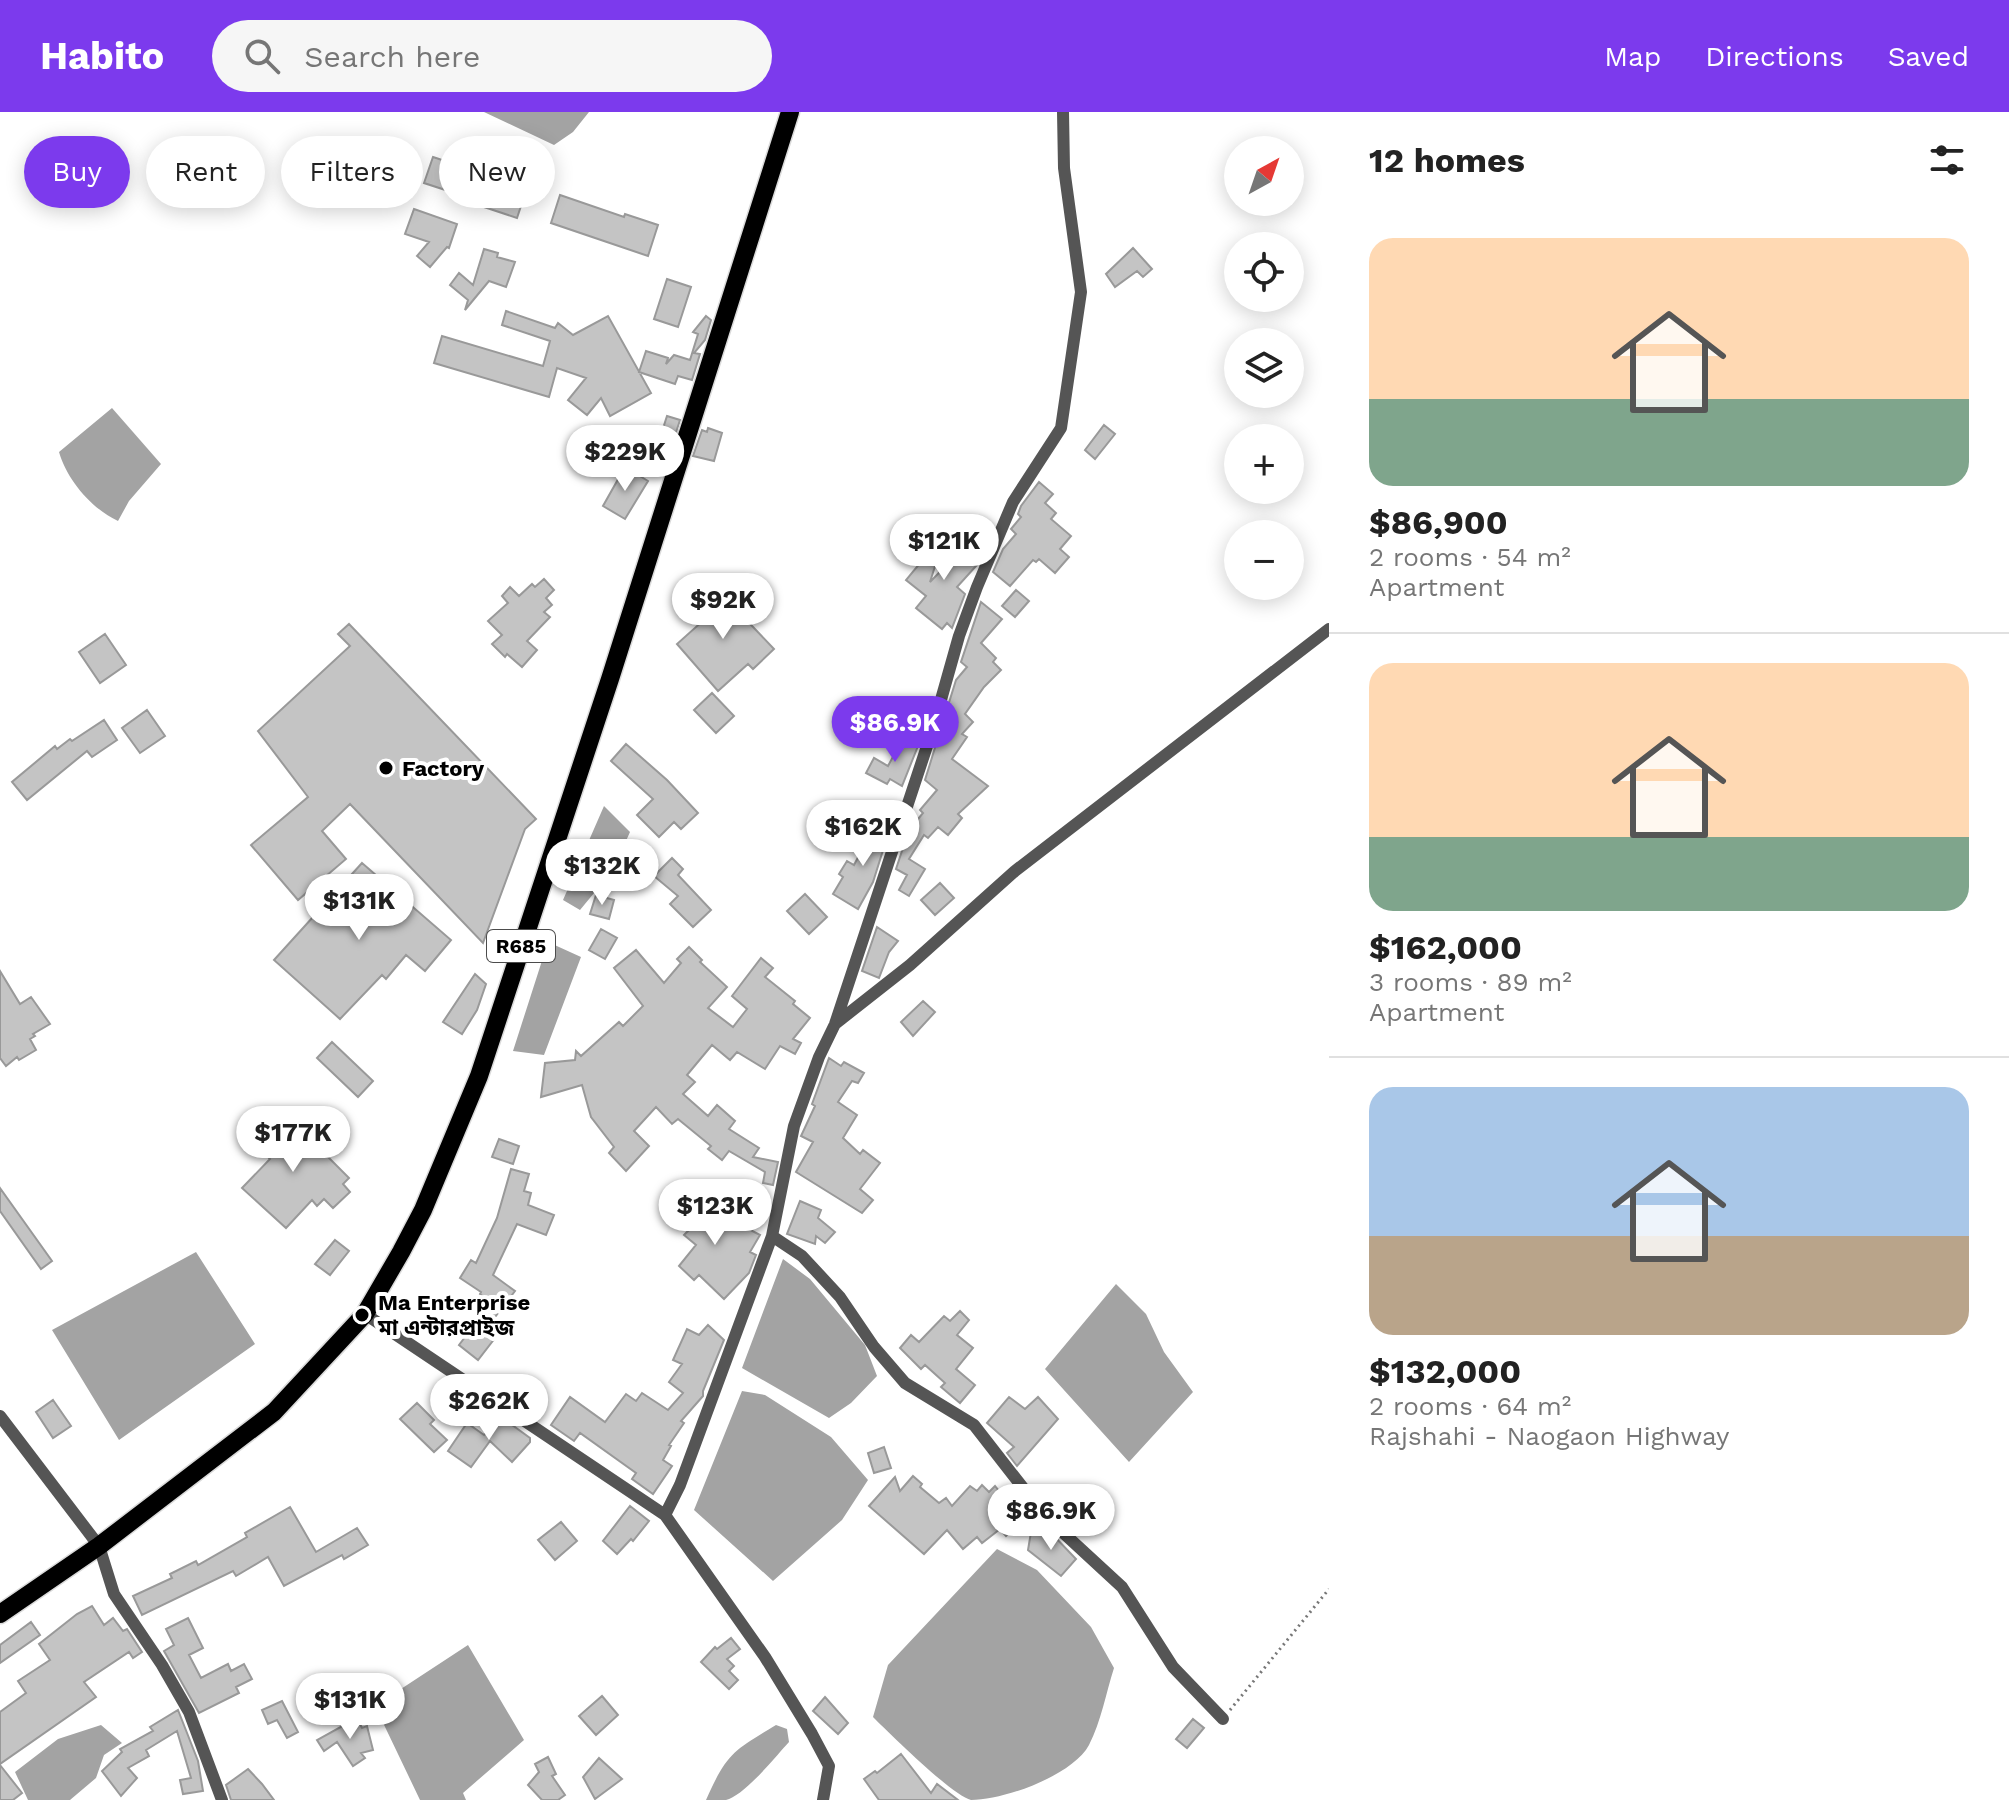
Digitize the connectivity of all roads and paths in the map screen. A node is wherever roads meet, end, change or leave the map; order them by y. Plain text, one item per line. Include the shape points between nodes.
1 (790, 112) edge
2 (1063, 112) edge
3 (1329, 629) edge
4 (835, 1024) junction
5 (772, 1236) junction
6 (365, 1314) junction
7 (0, 1416) edge
8 (665, 1515) junction
9 (99, 1546) junction
10 (1329, 1589) edge
11 (0, 1614) edge
12 (1223, 1719) joint
13 (222, 1800) edge
14 (823, 1800) edge

1 - 6 main road, R685 via 479,1076 423,1210
2 - 4 street via 1064,168 1081,292 1061,428 1013,502 977,587
3 - 4 street via 1015,871
4 - 5 street via 794,1126
5 - 8 street
5 - 12 street via 802,1256 840,1297 905,1383 974,1425 1045,1516 1122,1587 1173,1667
6 - 8 street
6 - 9 main road, R685 via 274,1412
7 - 9 street
8 - 14 street via 812,1734 829,1766
9 - 11 main road, R685
9 - 13 street via 114,1594 189,1712
10 - 12 path

